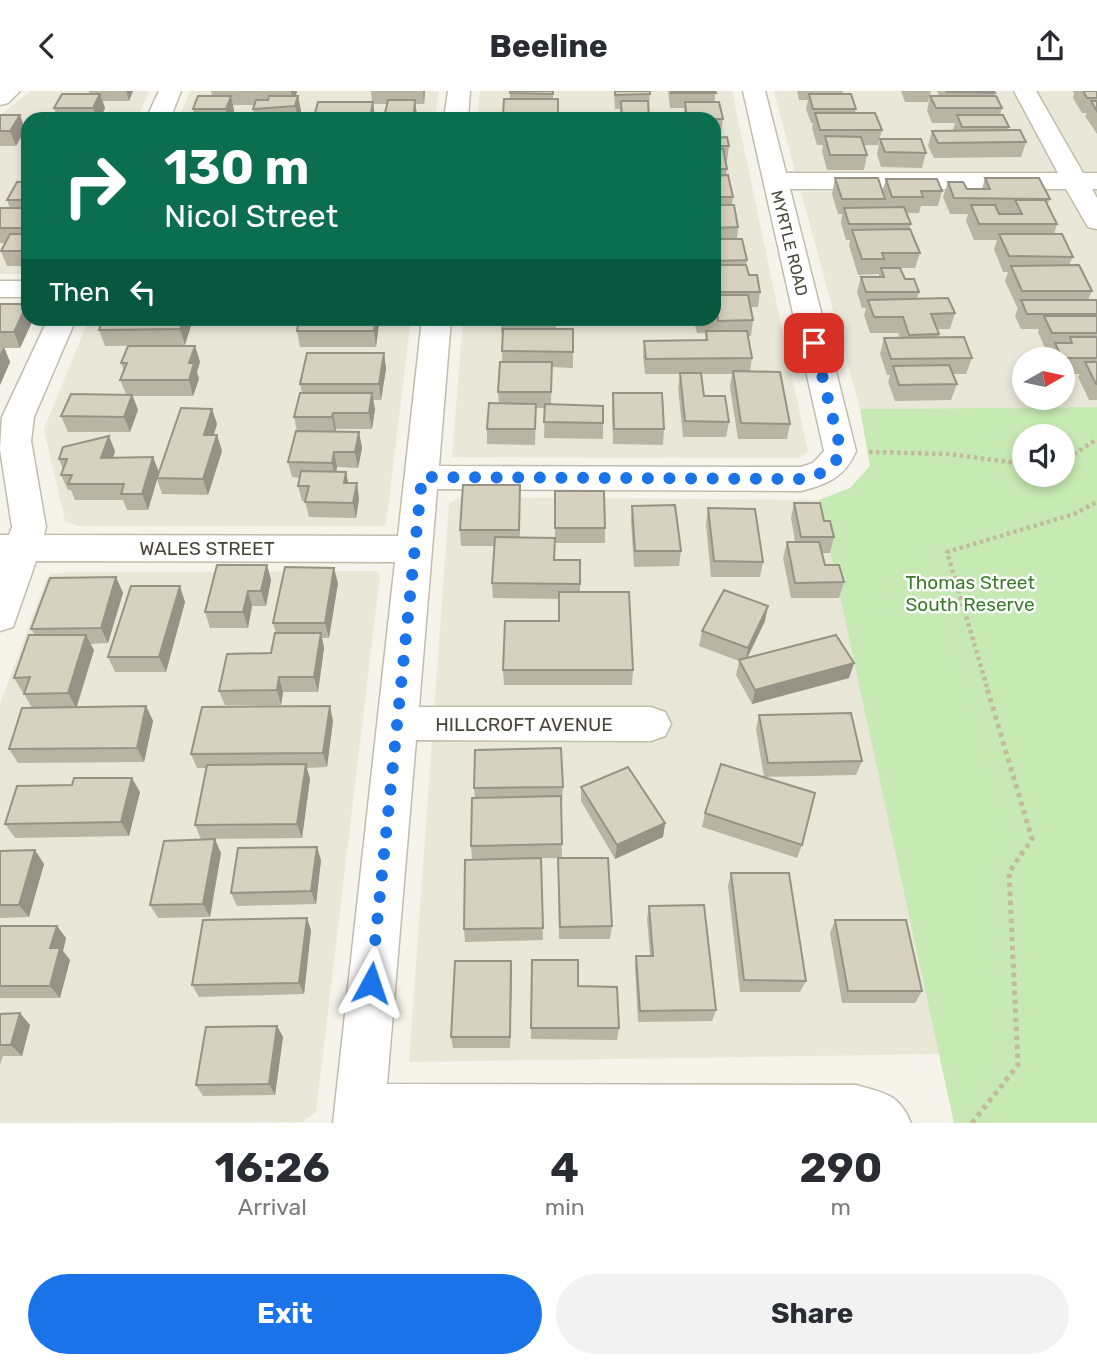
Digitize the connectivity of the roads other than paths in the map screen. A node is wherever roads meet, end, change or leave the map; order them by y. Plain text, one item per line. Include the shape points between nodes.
1 (9, 91) edge
2 (170, 91) edge
3 (459, 91) edge
4 (754, 91) edge
5 (1024, 91) edge
6 (0, 98) edge
7 (161, 112) edge
8 (457, 112) edge
9 (775, 181) junction
10 (1086, 181) edge
11 (1097, 221) edge
12 (0, 289) edge
13 (21, 289) edge
14 (59, 326) edge
15 (436, 326) edge
16 (422, 477) junction
17 (12, 548) edge
18 (415, 549) junction
19 (0, 617) edge
20 (396, 723) junction
21 (651, 724) dead end
22 (359, 1116) edge
23 (886, 1123) edge

1 - 6 street
2 - 7 street
3 - 8 street
4 - 9 street, MYRTLE ROAD
5 - 10 street
9 - 10 street
9 - 16 street, MYRTLE ROAD via 833,461 801,479
10 - 11 street
12 - 13 street
14 - 17 street via 18,417 15,441 29,527
15 - 16 street
16 - 18 street
17 - 18 street, WALES STREET
17 - 19 street
18 - 20 street
20 - 21 street, HILLCROFT AVENUE
20 - 22 street
22 - 23 street via 856,1110

